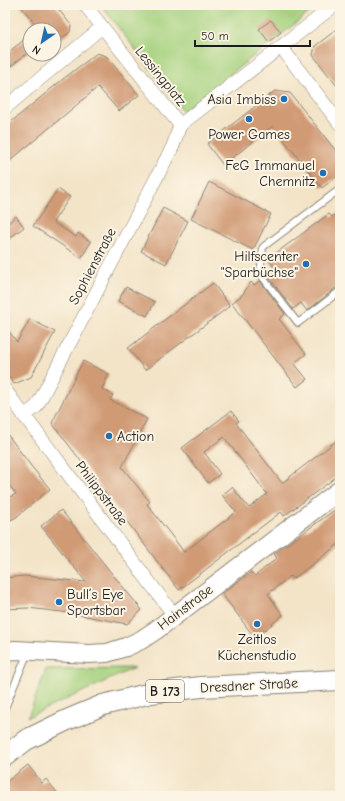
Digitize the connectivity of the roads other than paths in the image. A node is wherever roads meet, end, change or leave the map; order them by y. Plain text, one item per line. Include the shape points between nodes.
1 (85, 5) edge
2 (335, 5) edge
3 (102, 28) junction
4 (281, 47) junction
5 (5, 108) edge
6 (340, 124) edge
7 (180, 125) junction
8 (340, 189) edge
9 (340, 291) edge
10 (5, 390) edge
11 (24, 416) junction
12 (340, 490) edge
13 (174, 615) junction
14 (5, 651) edge
15 (28, 651) junction
16 (340, 680) edge
17 (5, 708) edge
18 (5, 756) edge

1 - 3 street, Lessingplatz
2 - 4 street, Lessingplatz
3 - 5 street
3 - 7 street, Lessingplatz
4 - 6 street
4 - 7 street, Lessingplatz
7 - 11 street, Sophienstraße via 173,146 40,400 36,407
8 - 9 lane via 263,247 260,274 298,324
10 - 11 street, Philippstraße
11 - 13 street, Philippstraße
12 - 13 street, Hainstraße
13 - 15 street, Hainstraße via 141,640 112,652 89,654
14 - 15 street, Hainstraße
15 - 17 lane
16 - 18 main road, Dresdner Straße / B 173 via 201,687 151,693 103,705 67,720 26,740

